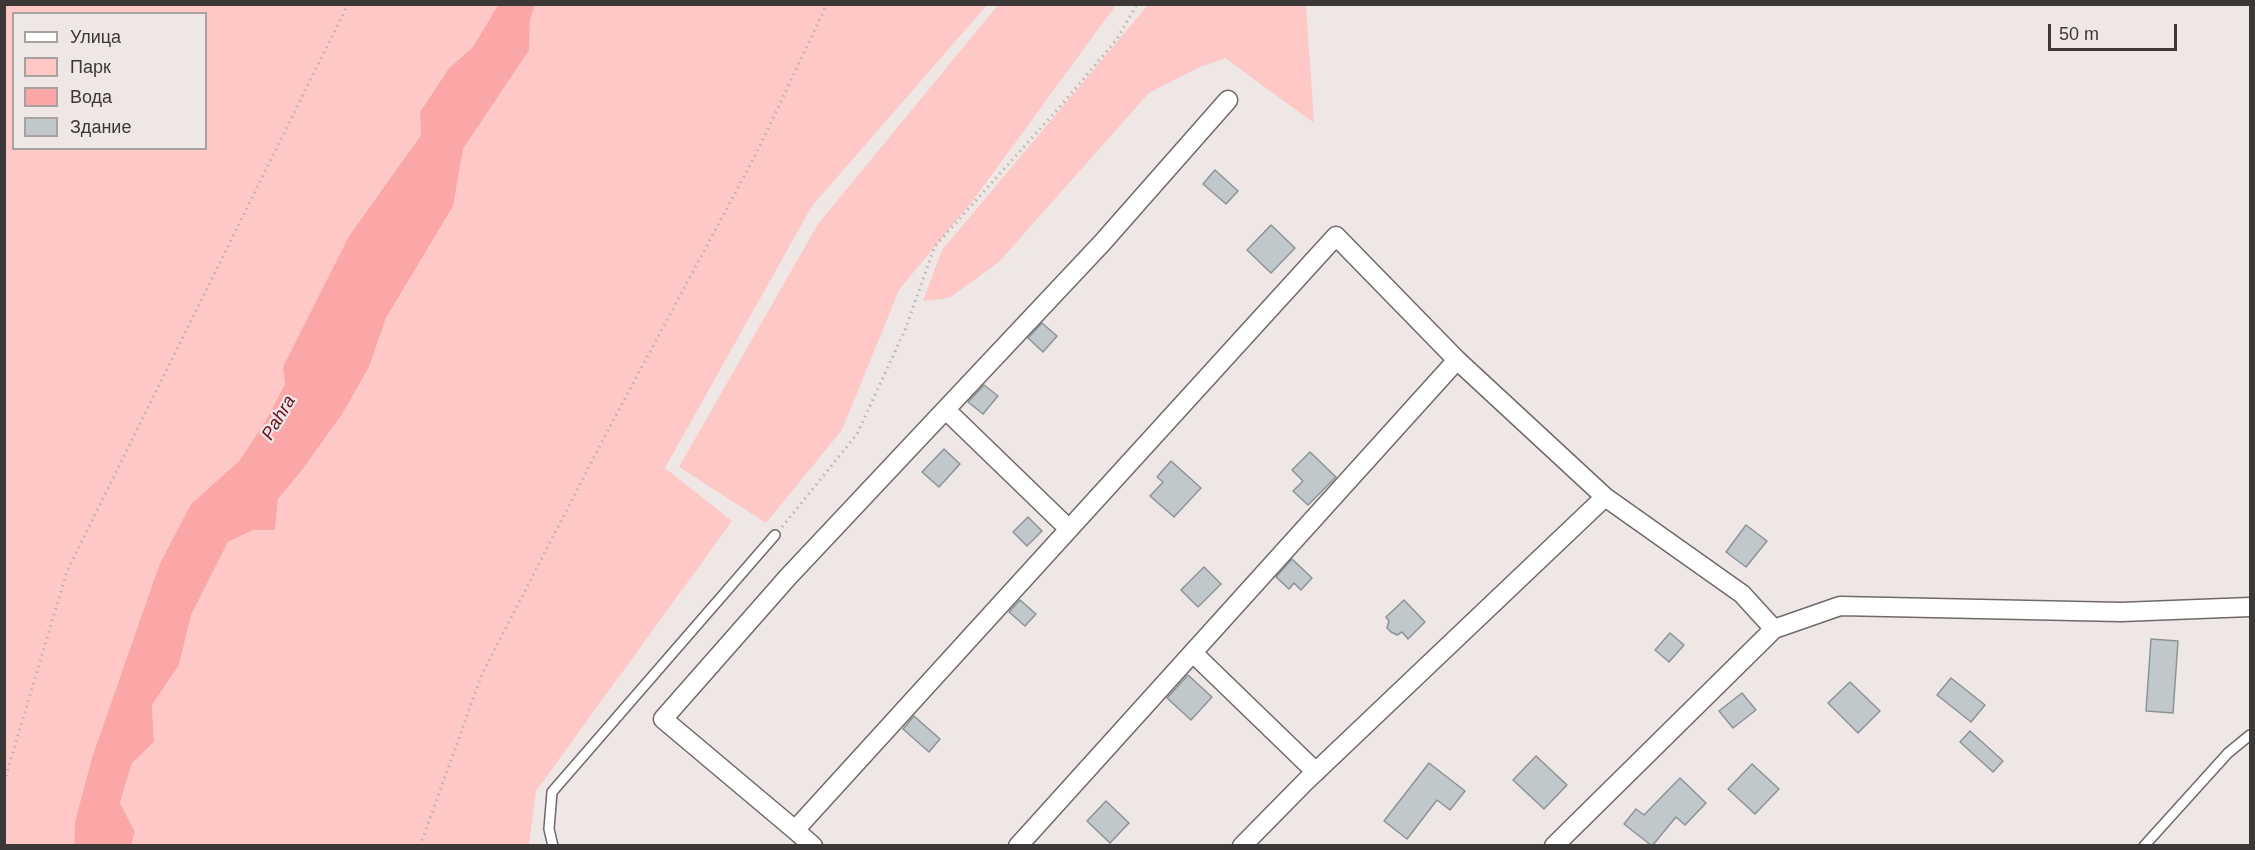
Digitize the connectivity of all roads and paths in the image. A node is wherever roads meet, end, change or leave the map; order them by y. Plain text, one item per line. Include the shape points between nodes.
1 (348, 4) edge
2 (827, 4) edge
3 (1137, 4) edge
4 (1228, 100) dead end
5 (1457, 360) junction
6 (946, 410) junction
7 (1605, 497) junction
8 (1069, 529) junction
9 (775, 535) joint
10 (2250, 607) edge
11 (1774, 629) junction
12 (1193, 653) junction
13 (2250, 735) edge
14 (1316, 772) junction
15 (4, 782) edge
16 (795, 830) junction
17 (420, 846) edge
18 (553, 846) edge
19 (813, 846) edge
20 (1018, 846) edge
21 (1242, 846) edge
22 (1554, 846) edge
23 (2144, 846) edge

1 - 15 path via 67,571
2 - 17 path via 756,154 482,674
3 - 9 path via 1117,39 935,246 906,330 857,434
4 - 6 street via 1102,243
5 - 7 street
5 - 8 street via 1336,237
5 - 12 street
6 - 8 street
6 - 16 street via 788,577 663,719
7 - 11 street via 1742,594
7 - 14 street
8 - 16 street
9 - 18 lane via 552,792 549,829
10 - 11 street via 2121,612 1840,606
11 - 22 street
12 - 14 street
12 - 20 street
13 - 23 lane via 2228,753
14 - 21 street
16 - 19 street

